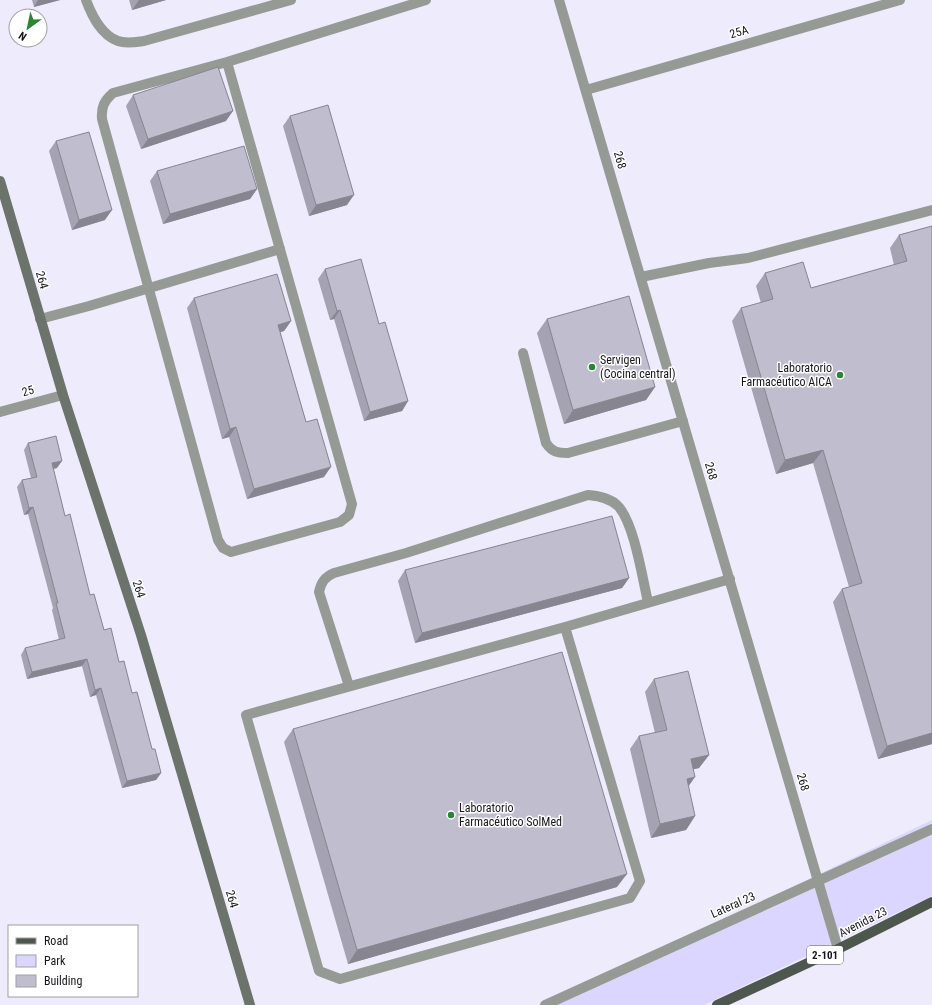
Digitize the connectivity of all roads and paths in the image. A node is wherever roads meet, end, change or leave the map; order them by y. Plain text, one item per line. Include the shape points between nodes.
1 (86, 0) edge
2 (291, 0) edge
3 (426, 0) edge
4 (559, 0) edge
5 (900, 0) edge
6 (227, 62) junction
7 (586, 90) junction
8 (0, 181) edge
9 (932, 210) edge
10 (280, 249) junction
11 (641, 277) junction
12 (149, 287) junction
13 (40, 319) junction
14 (523, 353) dead end
15 (63, 395) junction
16 (0, 412) edge
17 (683, 421) junction
18 (730, 579) junction
19 (648, 602) junction
20 (565, 627) junction
21 (349, 686) junction
22 (932, 829) edge
23 (818, 881) junction
24 (932, 902) edge
25 (838, 949) junction
26 (250, 1005) edge
27 (545, 1005) edge
28 (718, 1005) edge

1 - 2 street via 91,14 106,34 128,43 144,41
3 - 6 street
4 - 7 street, 268
5 - 7 street, 25A
6 - 10 street
6 - 12 street via 113,93 103,105 102,119
7 - 11 street, 268
8 - 13 street, 264
9 - 11 street via 748,258
10 - 12 street
10 - 12 street via 352,504 349,515 340,522 238,552 226,551 218,540
11 - 17 street, 268
12 - 13 street
13 - 15 street, 264
14 - 17 street via 546,443 557,453 568,453
15 - 16 street, 25
15 - 26 street, 264 via 140,635
17 - 18 street, 268
18 - 19 street
18 - 23 street, 268
19 - 20 street
19 - 21 street via 629,527 618,507 603,497 588,495 406,553 334,573 325,579 320,585 319,592
20 - 21 street
20 - 21 street via 640,881 630,898 340,979 320,971 246,715
22 - 23 street, Lateral 23
23 - 25 street, 268
23 - 27 street, Lateral 23
24 - 25 main road, Avenida 23 / 2-101
25 - 28 main road, Avenida 23 / 2-101

